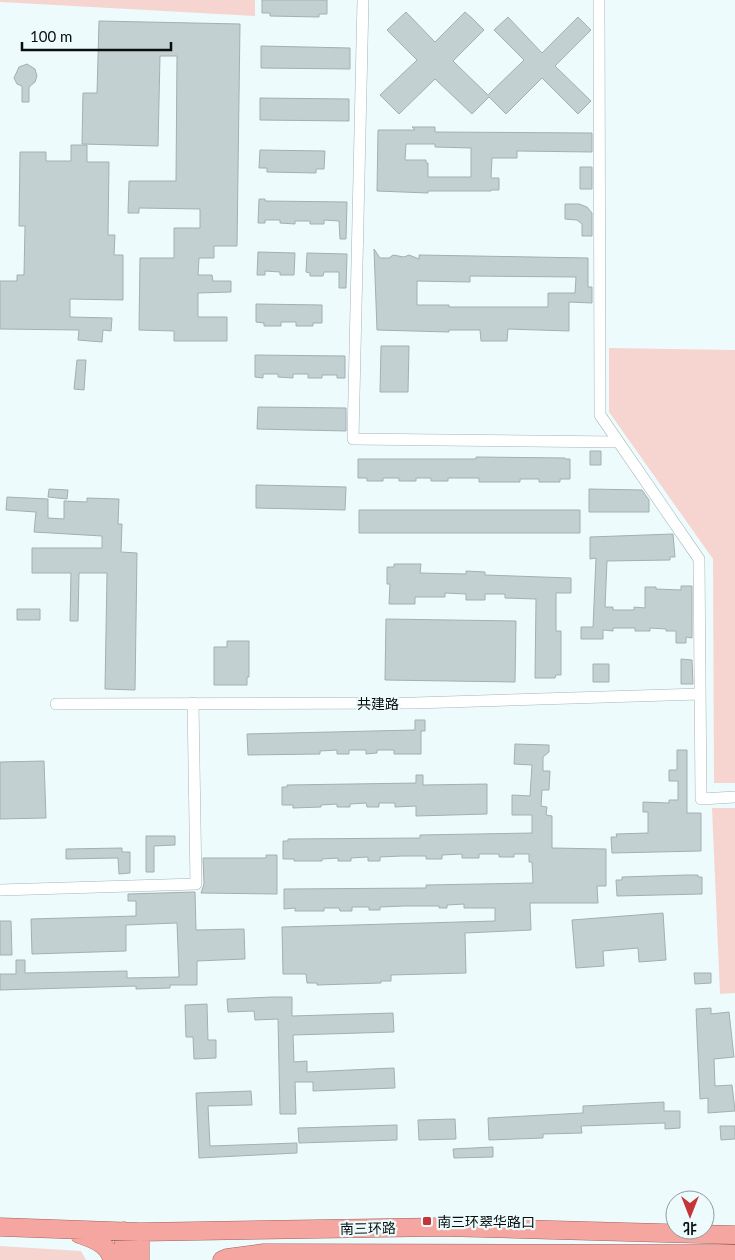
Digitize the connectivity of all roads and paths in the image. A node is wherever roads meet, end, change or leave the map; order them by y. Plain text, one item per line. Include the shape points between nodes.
1 (363, 0) edge
2 (599, 0) edge
3 (618, 442) junction
4 (700, 694) junction
5 (193, 703) junction
6 (56, 704) dead end
7 (735, 798) edge
8 (0, 890) edge
9 (0, 1227) edge
10 (62, 1229) junction
11 (132, 1232) junction
12 (735, 1235) edge
13 (735, 1254) edge
14 (112, 1260) edge
15 (123, 1260) edge
16 (140, 1260) edge
17 (222, 1260) edge

1 - 3 street via 353,439
2 - 3 street via 600,415
3 - 4 street via 699,559
4 - 5 street, 共建路 via 415,703
4 - 7 street via 701,799
5 - 6 street, 共建路
5 - 8 street via 196,884
9 - 10 highway, 南三环路
10 - 11 highway, 南三环路
10 - 14 highway via 98,1241 111,1253
11 - 12 highway, 南三环路 via 442,1227
11 - 15 highway
11 - 16 highway
13 - 17 highway, 南三环路 via 264,1252

